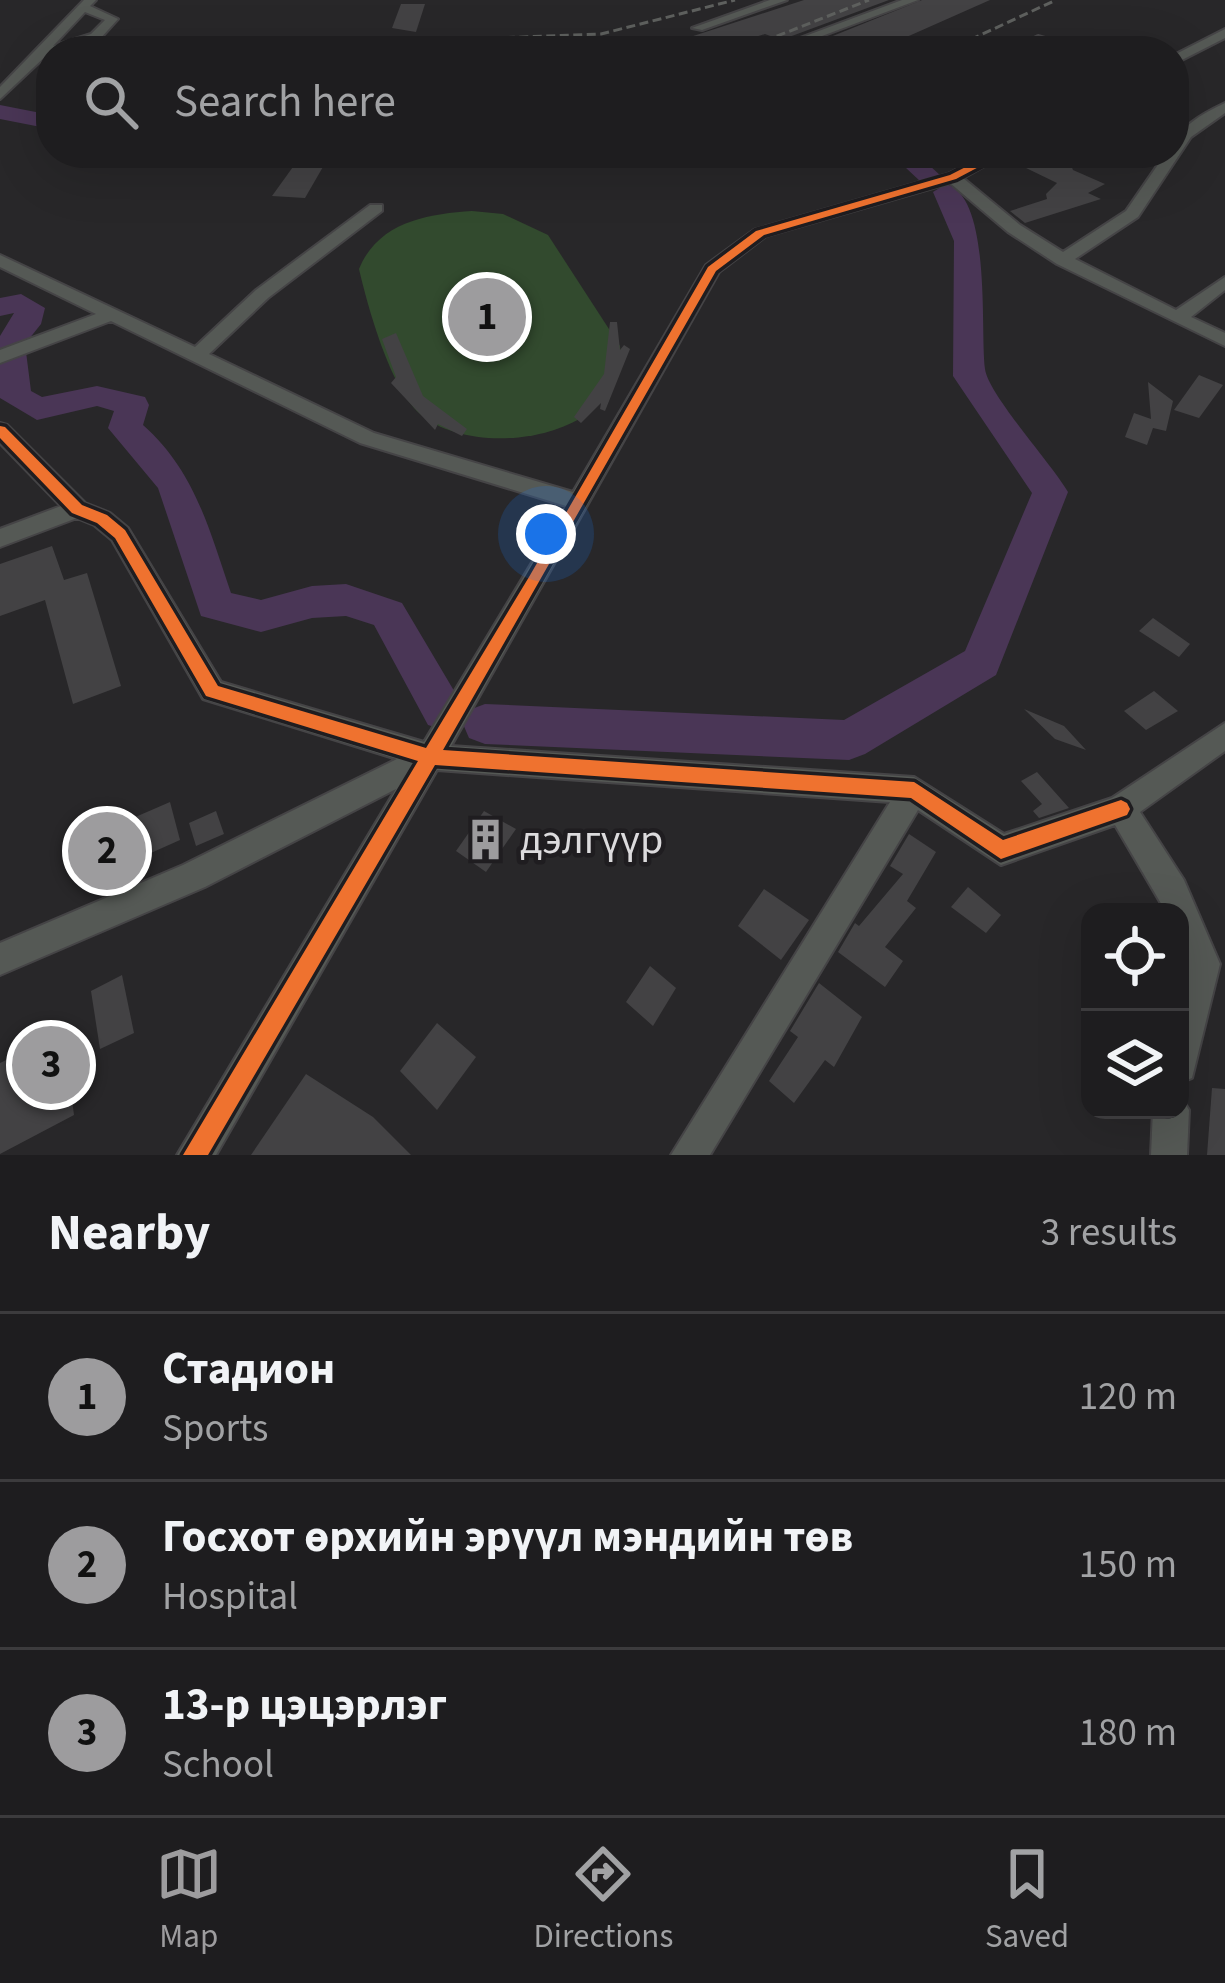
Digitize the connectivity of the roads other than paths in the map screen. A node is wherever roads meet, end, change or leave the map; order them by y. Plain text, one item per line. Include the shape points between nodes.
1 (781, 0) edge
2 (912, 0) edge
3 (86, 4) edge
4 (698, 28) dead end
5 (1225, 33) edge
6 (56, 36) edge
7 (96, 36) edge
8 (812, 36) edge
9 (1204, 44) junction
10 (1189, 52) edge
11 (1225, 52) edge
12 (36, 57) edge
13 (0, 95) edge
14 (1225, 107) edge
15 (1189, 132) edge
16 (971, 168) edge
17 (1164, 168) edge
18 (953, 177) junction
19 (376, 208) dead end
20 (0, 260) edge
21 (1064, 260) junction
22 (1225, 282) edge
23 (112, 314) junction
24 (1178, 318) junction
25 (1225, 340) edge
26 (196, 355) junction
27 (0, 357) edge
28 (0, 430) edge
29 (580, 502) junction
30 (77, 509) junction
31 (0, 538) edge
32 (1225, 735) edge
33 (430, 757) junction
34 (914, 790) junction
35 (1120, 809) junction
36 (0, 959) edge
37 (1189, 1028) edge
38 (1171, 1119) edge
39 (195, 1155) edge
40 (689, 1155) edge
41 (1169, 1155) edge

1 - 4 street
2 - 8 street
3 - 6 street
3 - 7 street via 112,19
5 - 9 street
9 - 10 street
9 - 11 street
12 - 13 street
14 - 15 street
16 - 18 street
17 - 21 street via 1132,214
18 - 21 street via 989,213
18 - 29 street via 760,233 712,268
19 - 26 street
20 - 23 street
21 - 24 street
22 - 24 street
23 - 26 street
23 - 27 street
24 - 25 street
26 - 29 street via 367,438
28 - 30 street
29 - 33 street
30 - 31 street
30 - 33 street via 120,534 212,691
32 - 35 street
33 - 34 street
33 - 36 street via 194,876
33 - 39 street
34 - 35 street via 1001,850
34 - 40 street
35 - 37 street via 1173,891 1204,964
38 - 41 street

